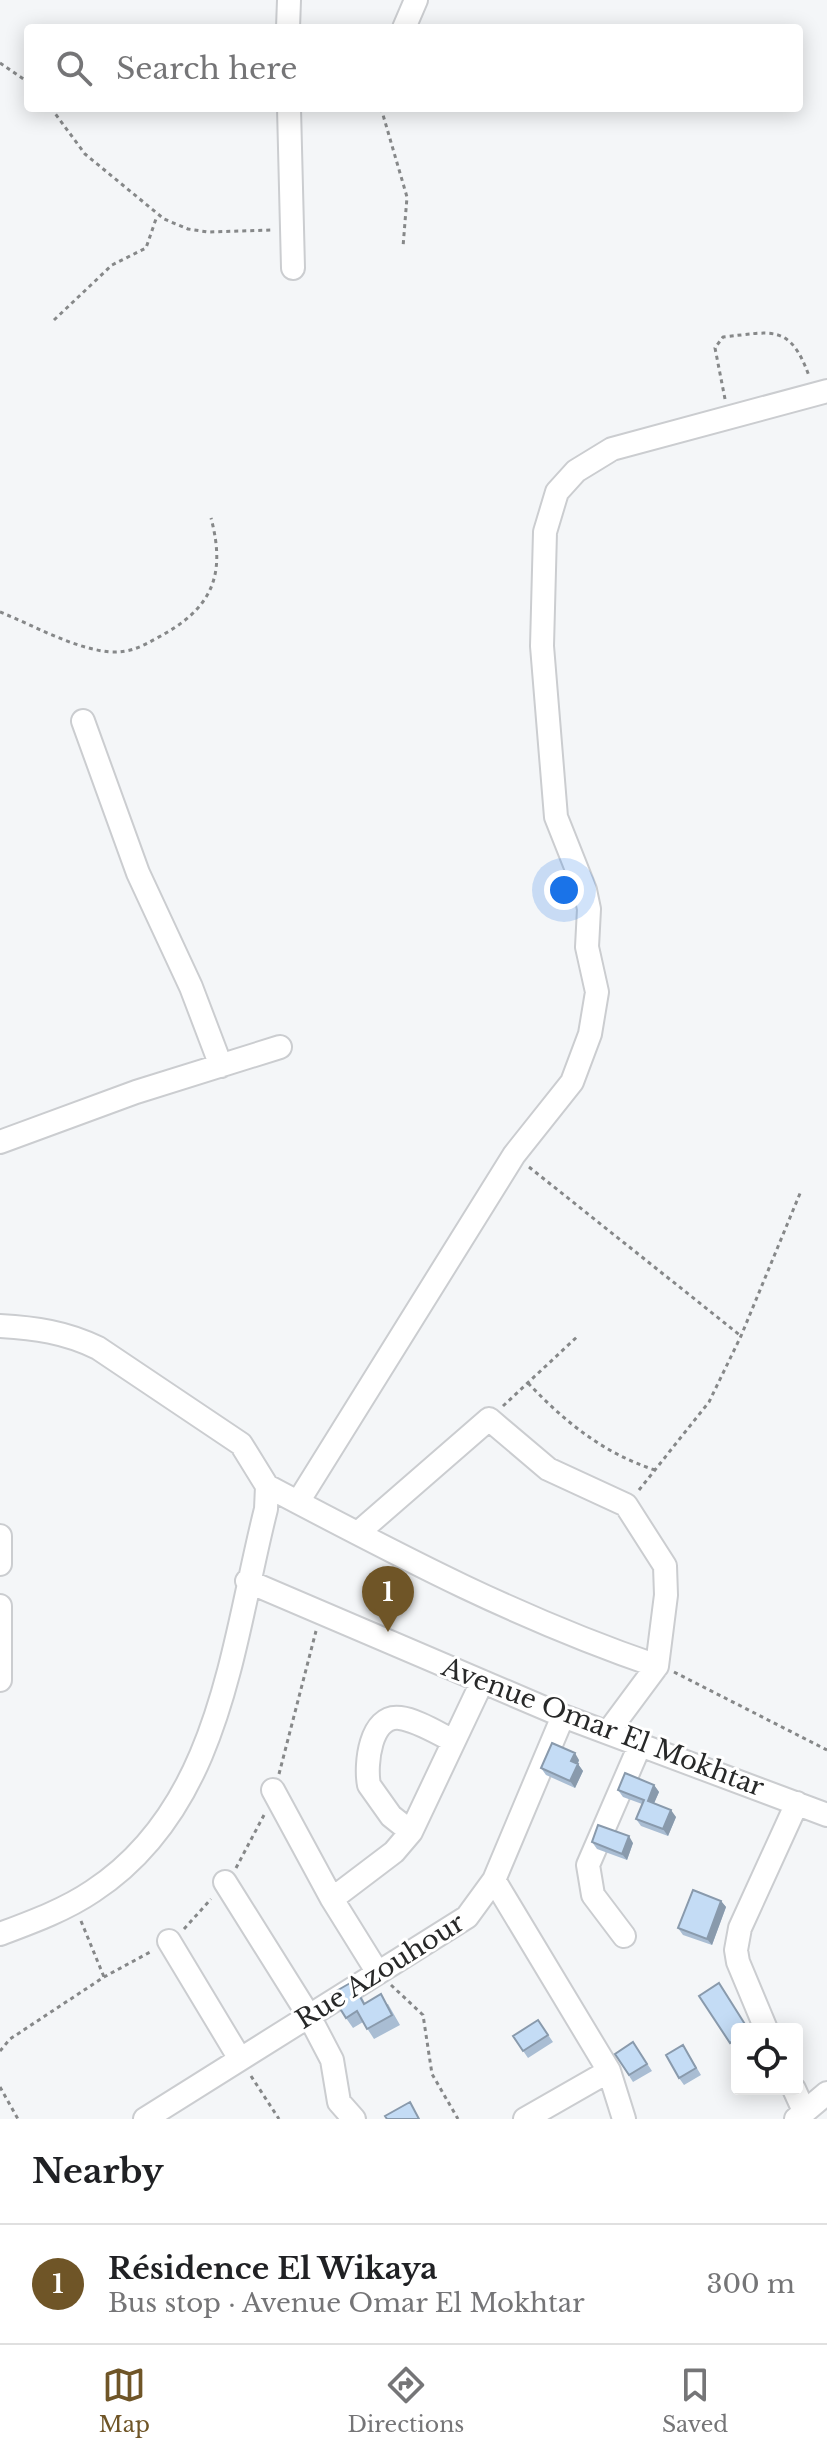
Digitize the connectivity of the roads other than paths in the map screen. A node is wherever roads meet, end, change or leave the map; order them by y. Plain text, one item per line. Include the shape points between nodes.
1 (289, 0) edge
2 (416, 0) edge
3 (288, 24) edge
4 (406, 24) edge
5 (289, 112) edge
6 (293, 268) dead end
7 (821, 392) edge
8 (83, 721) dead end
9 (280, 1047) dead end
10 (221, 1066) junction
11 (0, 1142) edge
12 (0, 1326) edge
13 (267, 1486) junction
14 (298, 1502) junction
15 (359, 1532) junction
16 (0, 1536) edge
17 (0, 1564) edge
18 (247, 1581) junction
19 (0, 1606) edge
20 (657, 1666) junction
21 (0, 1680) edge
22 (482, 1682) junction
23 (563, 1716) junction
24 (608, 1732) junction
25 (454, 1741) junction
26 (640, 1745) junction
27 (273, 1790) road end
28 (797, 1803) junction
29 (827, 1815) edge
30 (411, 1832) junction
31 (494, 1880) junction
32 (225, 1882) road end
33 (332, 1899) junction
34 (0, 1934) edge
35 (624, 1936) dead end
36 (169, 1941) road end
37 (380, 1972) junction
38 (309, 2016) junction
39 (764, 2023) edge
40 (240, 2059) junction
41 (609, 2071) junction
42 (827, 2093) edge
43 (795, 2095) edge
44 (800, 2115) edge
45 (145, 2119) edge
46 (354, 2119) edge
47 (525, 2119) edge
48 (624, 2119) edge

1 - 3 street
2 - 4 street
5 - 6 street
7 - 14 street via 612,449 567,479 550,506 542,646 556,817 589,909 587,947 597,992 590,1034 576,1075 514,1155
8 - 10 street via 138,873
9 - 10 street
10 - 11 street
12 - 13 street via 48,1330 98,1348 241,1444
13 - 14 street
13 - 18 street
14 - 15 street
15 - 20 street via 507,1610
15 - 20 street via 489,1419 548,1469 626,1505 665,1566
16 - 17 street
18 - 22 street, Avenue Omar El Mokhtar
18 - 34 street via 218,1710 191,1781 114,1875 72,1903
19 - 21 street
20 - 24 street
22 - 23 street, Avenue Omar El Mokhtar
22 - 25 street
23 - 24 street, Avenue Omar El Mokhtar
23 - 31 street, Rue Azouhour
24 - 26 street, Avenue Omar El Mokhtar
25 - 30 street
25 - 30 street via 400,1718 378,1729 371,1747 369,1785 391,1816
26 - 28 street, Avenue Omar El Mokhtar
26 - 35 street via 588,1865 593,1895
27 - 33 street
28 - 29 street, Avenue Omar El Mokhtar
28 - 39 street via 740,1928 736,1950
30 - 33 street via 394,1852
31 - 37 street, Rue Azouhour via 467,1917
31 - 41 street
32 - 38 street
33 - 37 street
36 - 40 street
37 - 38 street, Rue Azouhour
38 - 40 street, Rue Azouhour
38 - 46 street via 332,2060 339,2102
40 - 45 street, Rue Azouhour
41 - 47 street
41 - 48 street
42 - 44 street
43 - 44 street

